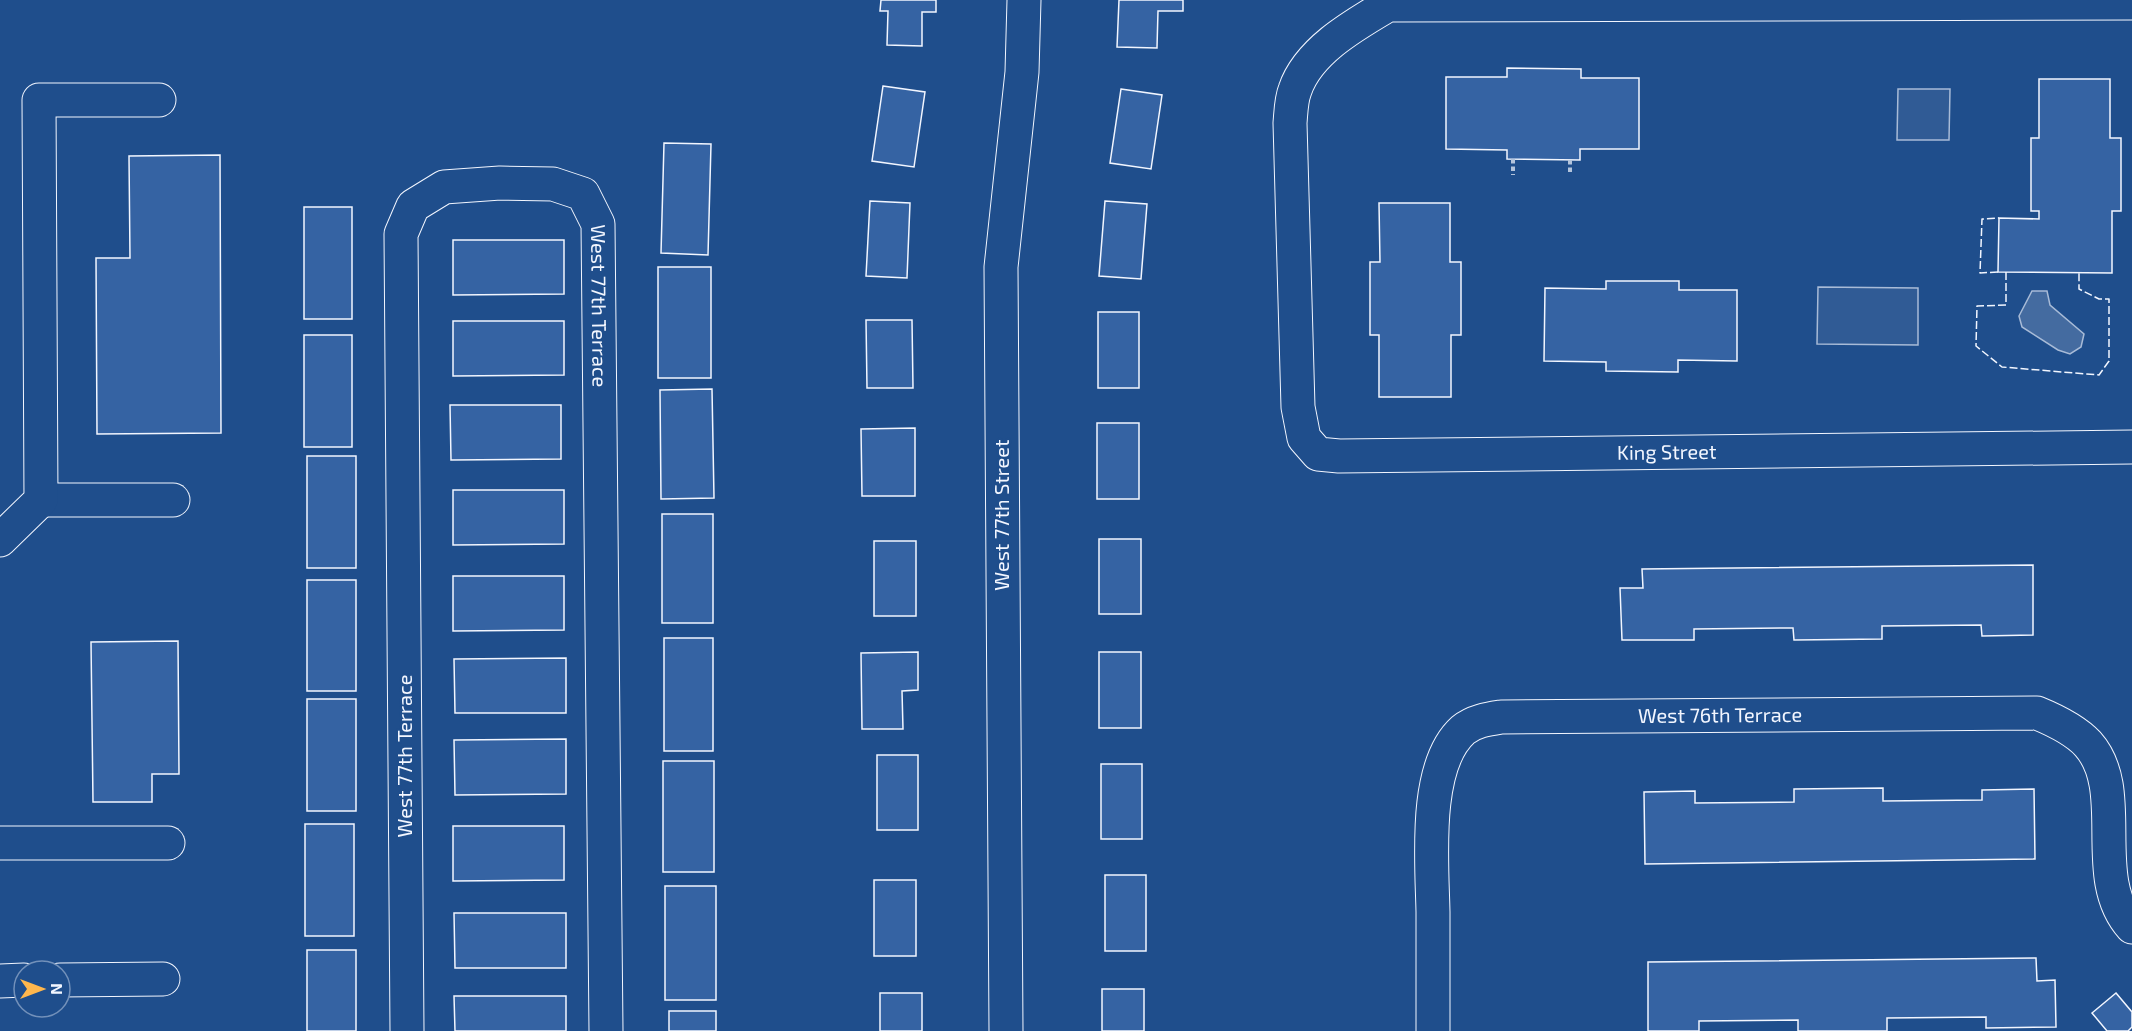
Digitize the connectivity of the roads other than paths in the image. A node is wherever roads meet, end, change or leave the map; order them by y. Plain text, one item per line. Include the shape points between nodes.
1 (1024, 0) edge
2 (2132, 3) edge
3 (159, 100) dead end
4 (2132, 447) edge
5 (41, 500) junction
6 (173, 500) dead end
7 (0, 540) edge
8 (0, 843) edge
9 (168, 843) dead end
10 (2132, 927) edge
11 (163, 979) dead end
12 (72, 980) edge
13 (407, 1031) edge
14 (606, 1031) edge
15 (1006, 1031) edge
16 (1433, 1031) edge

1 - 15 street, West 77th Street via 1022,72 1001,267
2 - 4 street, King Street via 1388,5 1332,42 1307,66 1294,91 1290,123 1298,407 1304,438 1318,454
3 - 5 street via 39,100
5 - 6 street
5 - 7 street
8 - 9 street
10 - 16 street, West 76th Terrace via 2114,896 2107,790 2101,765 2087,744 2037,712 1481,720 1463,730 1448,750 1432,817
11 - 12 street
13 - 14 street, West 77th Terrace via 401,234 413,206 444,187 500,183 553,184 583,194 598,224

